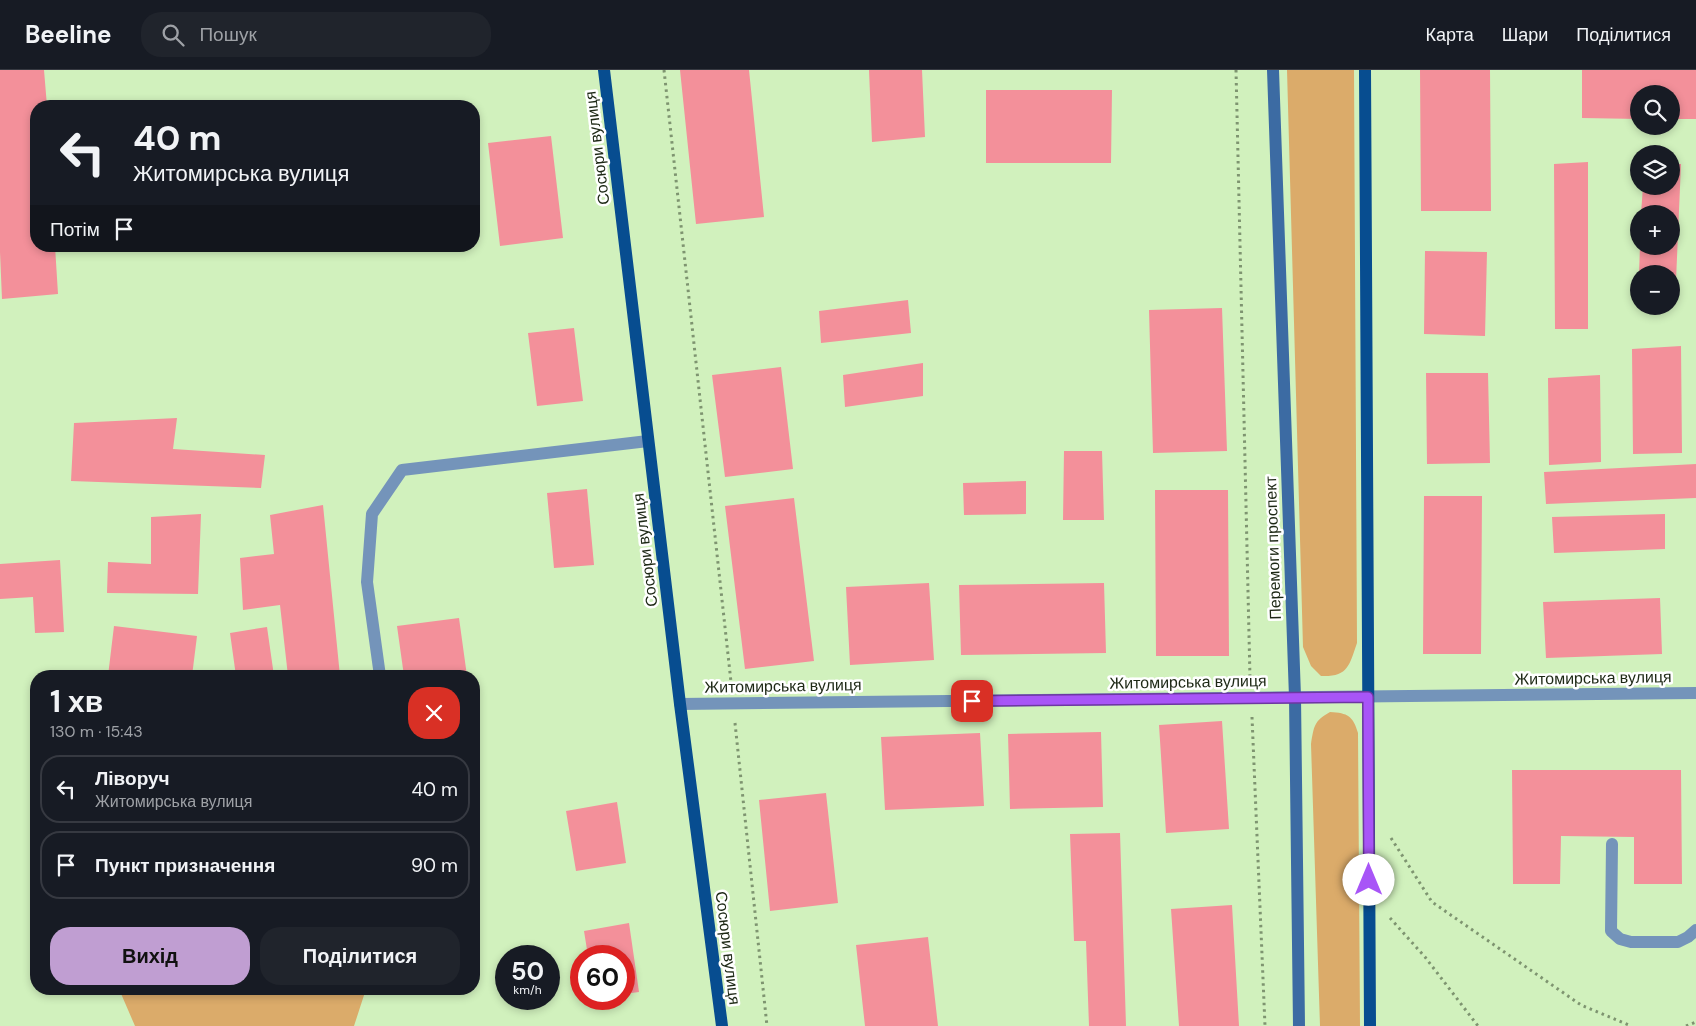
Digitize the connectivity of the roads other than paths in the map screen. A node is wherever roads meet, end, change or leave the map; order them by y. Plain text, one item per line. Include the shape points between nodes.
1 (604, 70) edge
2 (1273, 70) edge
3 (1365, 70) edge
4 (648, 441) junction
5 (379, 670) edge
6 (1696, 693) edge
7 (1295, 697) junction
8 (1368, 697) junction
9 (680, 704) junction
10 (1612, 844) dead end
11 (1696, 930) edge
12 (722, 1026) edge
13 (1299, 1026) edge
14 (1370, 1026) edge

1 - 4 main road, Сосюри вулиця
2 - 7 street, Перемоги проспект
3 - 8 main road
4 - 5 street via 402,470 372,514 367,582
4 - 9 main road, Сосюри вулиця
6 - 8 street, Житомирська вулиця
7 - 8 street, Житомирська вулиця
7 - 9 street, Житомирська вулиця
7 - 13 street, Перемоги проспект
8 - 14 main road
9 - 12 main road, Сосюри вулиця
10 - 11 street via 1611,931 1620,940 1631,942 1678,942

